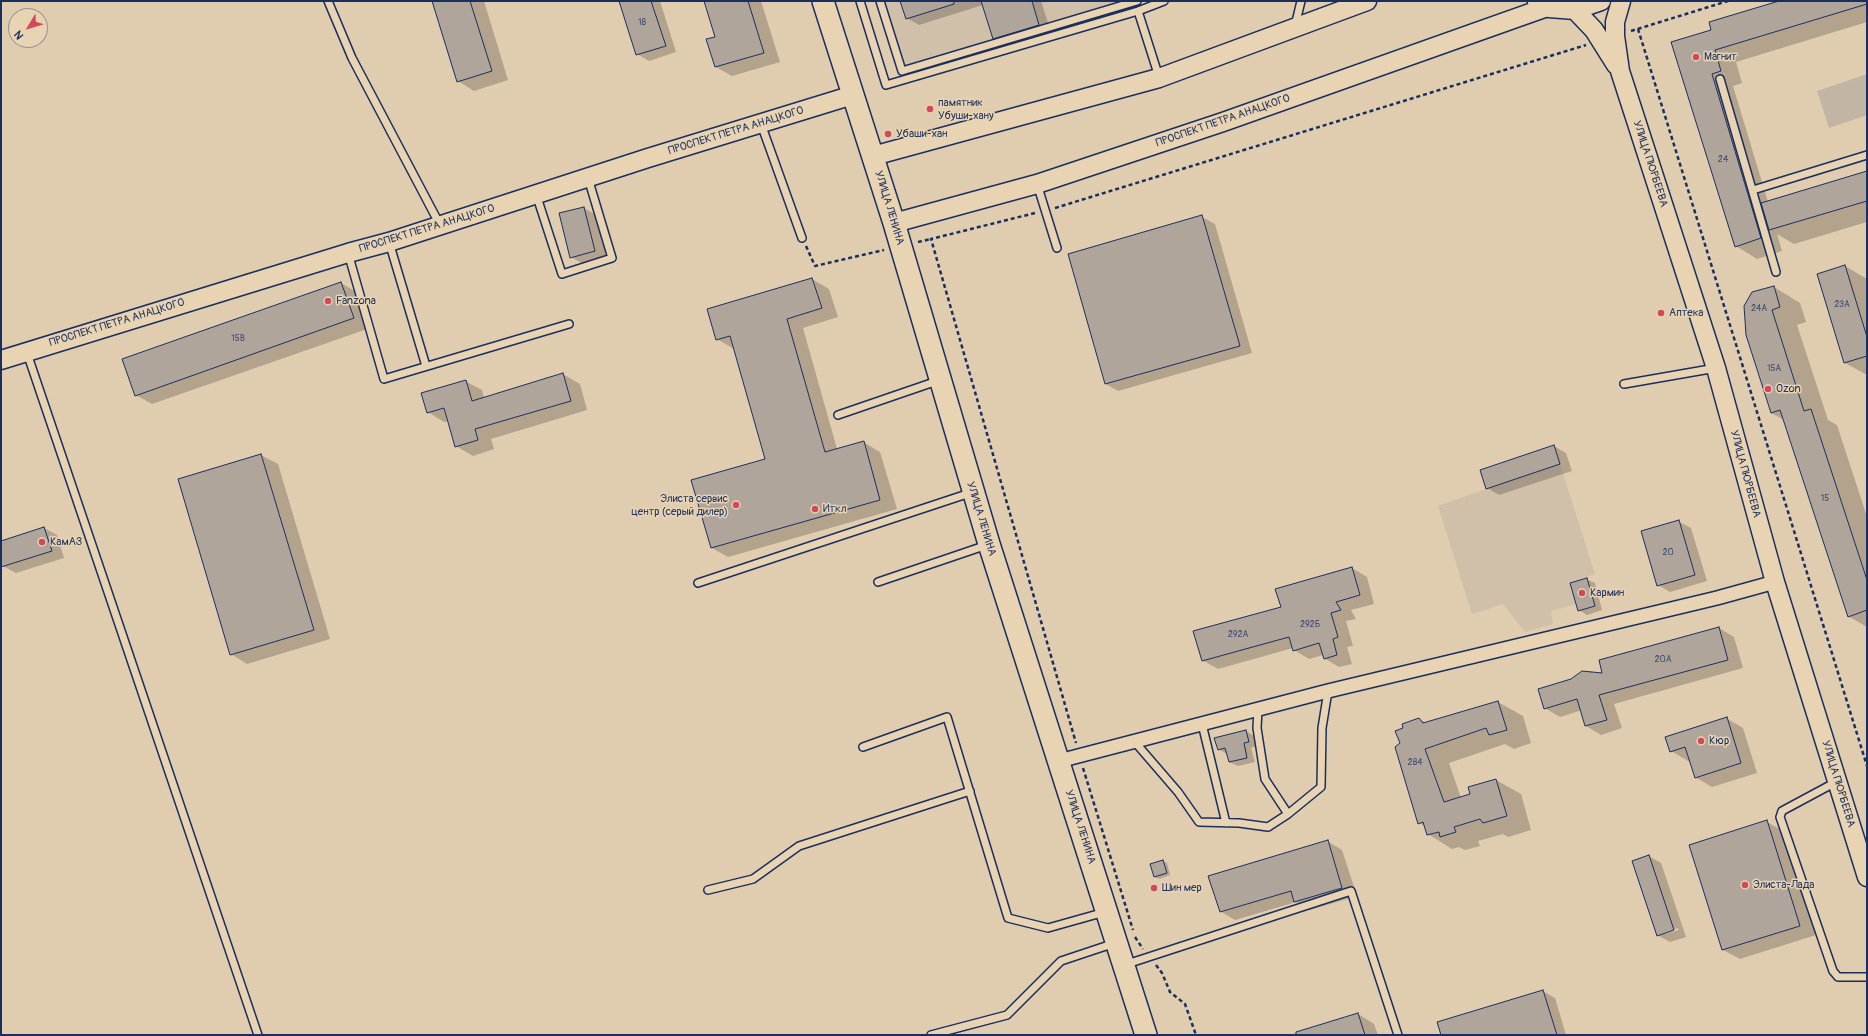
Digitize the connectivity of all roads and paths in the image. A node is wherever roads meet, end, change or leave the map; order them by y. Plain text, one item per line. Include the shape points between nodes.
1 (328, 1) edge
2 (823, 1) edge
3 (860, 1) edge
4 (880, 1) edge
5 (1137, 1) edge
6 (1164, 1) edge
7 (1301, 1) edge
8 (1367, 1) edge
9 (1601, 1) edge
10 (1620, 1) edge
11 (1728, 1) edge
12 (1541, 4) edge
13 (1575, 10) junction
14 (1138, 11) junction
15 (1294, 29) junction
16 (1638, 29) junction
17 (1608, 38) junction
18 (1159, 78) junction
19 (1720, 79) dead end
20 (852, 95) junction
21 (761, 124) junction
22 (1867, 155) edge
23 (873, 156) junction
24 (588, 177) junction
25 (1037, 184) junction
26 (1753, 190) junction
27 (536, 194) junction
28 (1046, 211) junction
29 (894, 223) junction
30 (440, 225) junction
31 (802, 238) joint
32 (931, 239) junction
33 (389, 242) junction
34 (916, 242) dead end
35 (1057, 248) dead end
36 (884, 250) dead end
37 (348, 253) junction
38 (1776, 272) dead end
39 (569, 324) dead end
40 (26, 351) junction
41 (1, 360) edge
42 (426, 366) junction
43 (1716, 368) junction
44 (940, 380) junction
45 (1624, 384) dead end
46 (838, 415) dead end
47 (973, 492) junction
48 (989, 544) junction
49 (878, 582) dead end
50 (1775, 582) junction
51 (698, 583) dead end
52 (1328, 691) junction
53 (1258, 709) junction
54 (1202, 724) junction
55 (1134, 741) junction
56 (863, 748) dead end
57 (1079, 756) junction
58 (1059, 761) junction
59 (1867, 766) edge
60 (1837, 782) junction
61 (970, 792) junction
62 (1288, 814) junction
63 (1226, 823) junction
64 (1867, 878) edge
65 (708, 890) dead end
66 (1107, 911) junction
67 (1117, 942) junction
68 (1149, 956) junction
69 (1124, 965) junction
70 (1867, 977) edge
71 (258, 1035) edge
72 (931, 1035) edge
73 (1146, 1035) edge
74 (1196, 1035) edge
75 (1398, 1035) edge

1 - 30 lane via 352,58
2 - 20 main road, УЛИЦА ЛЕНИНА
3 - 14 lane via 886,85
4 - 5 lane via 902,71
6 - 14 lane
7 - 15 lane
8 - 15 main road
9 - 13 main road
10 - 17 main road, УЛИЦА ПЮРБЕЕВА
11 - 16 path
12 - 13 main road
12 - 25 main road, ПРОСПЕКТ ПЕТРА АНАЦКОГО via 1223,122
13 - 17 main road via 1594,30
14 - 18 lane
15 - 18 main road
16 - 17 path
16 - 59 path
17 - 28 path
17 - 43 main road, УЛИЦА ПЮРБЕЕВА
18 - 23 main road
19 - 26 lane
20 - 21 main road, ПРОСПЕКТ ПЕТРА АНАЦКОГО
20 - 23 main road, УЛИЦА ЛЕНИНА
21 - 24 main road, ПРОСПЕКТ ПЕТРА АНАЦКОГО
21 - 31 lane
22 - 26 lane
23 - 29 main road, УЛИЦА ЛЕНИНА
24 - 27 main road, ПРОСПЕКТ ПЕТРА АНАЦКОГО
24 - 27 lane via 612,258 562,274
25 - 28 lane
25 - 29 main road, ПРОСПЕКТ ПЕТРА АНАЦКОГО
26 - 38 lane
27 - 30 main road, ПРОСПЕКТ ПЕТРА АНАЦКОГО
28 - 32 path
28 - 35 lane
29 - 44 main road, УЛИЦА ЛЕНИНА
30 - 33 main road, ПРОСПЕКТ ПЕТРА АНАЦКОГО
31 - 36 path via 815,266
32 - 34 path
32 - 57 path
33 - 37 main road, ПРОСПЕКТ ПЕТРА АНАЦКОГО
33 - 42 lane
37 - 40 main road, ПРОСПЕКТ ПЕТРА АНАЦКОГО
37 - 42 lane via 384,379
39 - 42 lane
40 - 41 main road, ПРОСПЕКТ ПЕТРА АНАЦКОГО
40 - 71 lane
43 - 45 lane
43 - 50 main road, УЛИЦА ПЮРБЕЕВА
44 - 46 lane
44 - 47 main road, УЛИЦА ЛЕНИНА
47 - 48 main road, УЛИЦА ЛЕНИНА
47 - 51 lane
48 - 49 lane
48 - 58 main road, УЛИЦА ЛЕНИНА
50 - 52 street via 1718,598
50 - 60 main road, УЛИЦА ПЮРБЕЕВА
52 - 53 street
52 - 62 lane via 1322,728 1321,787
53 - 54 street
53 - 62 lane via 1257,728 1264,779
54 - 55 street
54 - 63 lane
55 - 57 street
55 - 63 lane via 1178,792 1199,822
56 - 61 lane via 947,717
57 - 58 street
57 - 68 path via 1135,938
58 - 66 main road, УЛИЦА ЛЕНИНА
60 - 64 main road, УЛИЦА ПЮРБЕЕВА
60 - 70 lane via 1782,811 1780,818 1832,971 1838,977
61 - 65 lane via 799,846 753,879
61 - 66 lane via 1008,918 1048,928
62 - 63 lane via 1268,827
66 - 67 main road, УЛИЦА ЛЕНИНА
67 - 69 main road, УЛИЦА ЛЕНИНА
67 - 72 lane via 1061,961 1007,1015
68 - 69 lane
68 - 74 path via 1162,973 1170,992 1186,1004
68 - 75 lane via 1351,891
69 - 73 main road, УЛИЦА ЛЕНИНА

